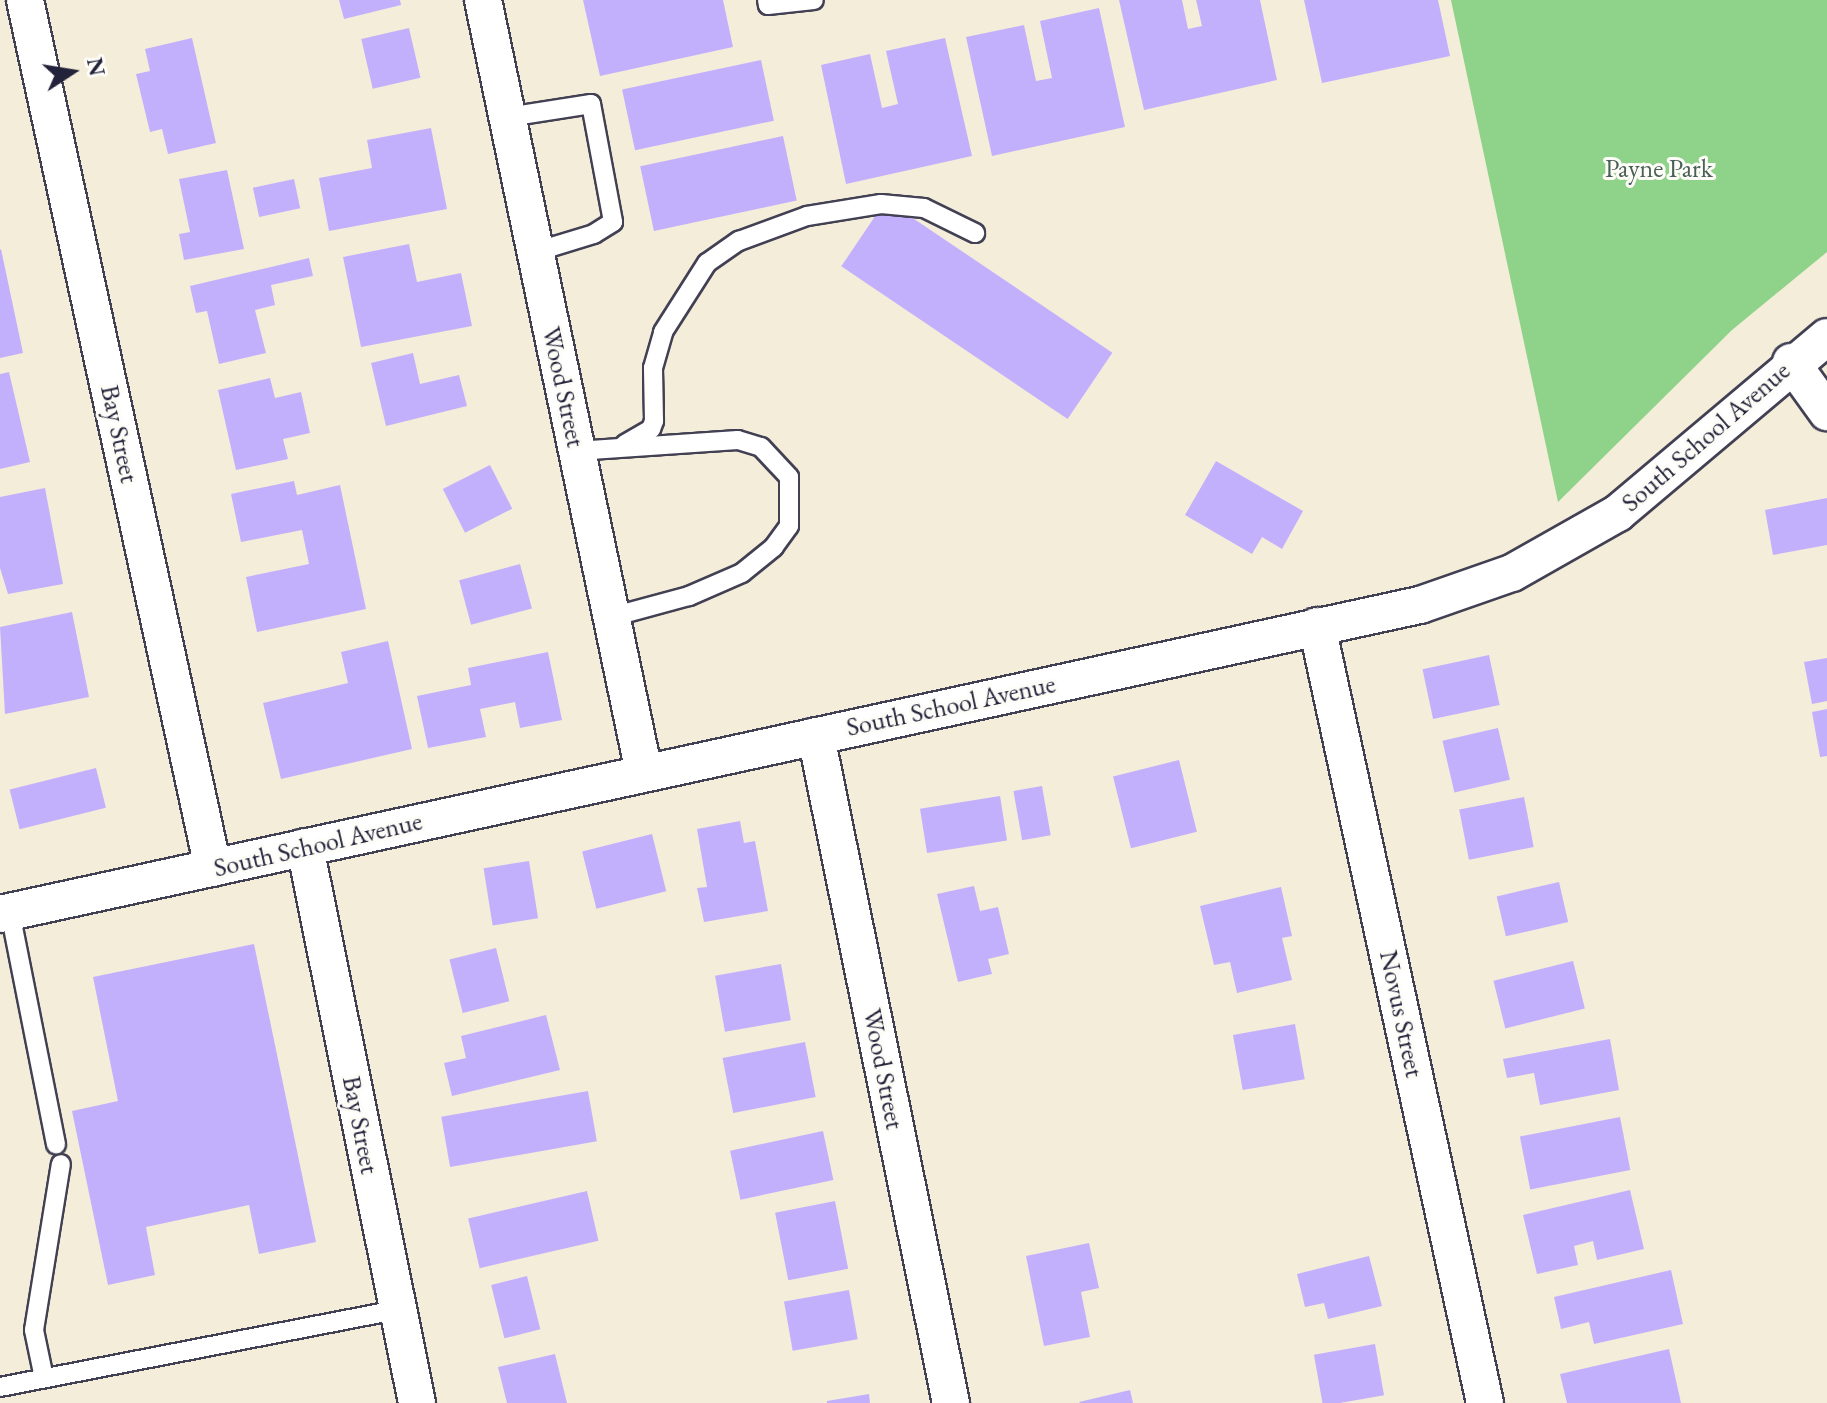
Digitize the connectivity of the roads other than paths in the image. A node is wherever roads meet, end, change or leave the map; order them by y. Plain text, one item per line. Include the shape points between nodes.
1 (25, 0) edge
2 (483, 0) edge
3 (767, 0) edge
4 (814, 0) edge
5 (508, 117) junction
6 (975, 233) dead end
7 (535, 252) junction
8 (1827, 337) edge
9 (1791, 362) junction
10 (1827, 412) edge
11 (625, 444) junction
12 (576, 451) junction
13 (611, 617) junction
14 (1317, 626) junction
15 (816, 736) junction
16 (644, 773) junction
17 (305, 847) junction
18 (213, 868) junction
19 (5, 913) edge
20 (397, 1310) junction
21 (44, 1378) junction
22 (0, 1387) edge
23 (417, 1403) edge
24 (951, 1403) edge
25 (1485, 1403) edge

1 - 18 street, Bay Street
2 - 5 street, Wood Street
3 - 4 lane via 768,5
5 - 7 street, Wood Street
5 - 7 lane via 591,104 613,222 594,234
6 - 11 lane via 924,208 881,204 807,216 739,241 707,263 663,332 653,368 654,421 651,429
7 - 12 street, Wood Street
8 - 9 street, South School Avenue
9 - 10 street
9 - 14 street, South School Avenue via 1654,487 1548,555 1420,605
11 - 12 lane
11 - 13 lane via 715,438 761,447 789,477 789,526 774,547 742,573 689,596
12 - 13 street, Wood Street
13 - 16 street, Wood Street
14 - 15 street, South School Avenue
14 - 25 street, Novus Street
15 - 16 street, South School Avenue
15 - 24 street, Wood Street
16 - 17 street, South School Avenue
17 - 18 street, South School Avenue
17 - 20 street, Bay Street
18 - 19 street, South School Avenue
19 - 21 lane via 59,1155 34,1330
20 - 21 lane
20 - 23 street, Bay Street
21 - 22 lane

